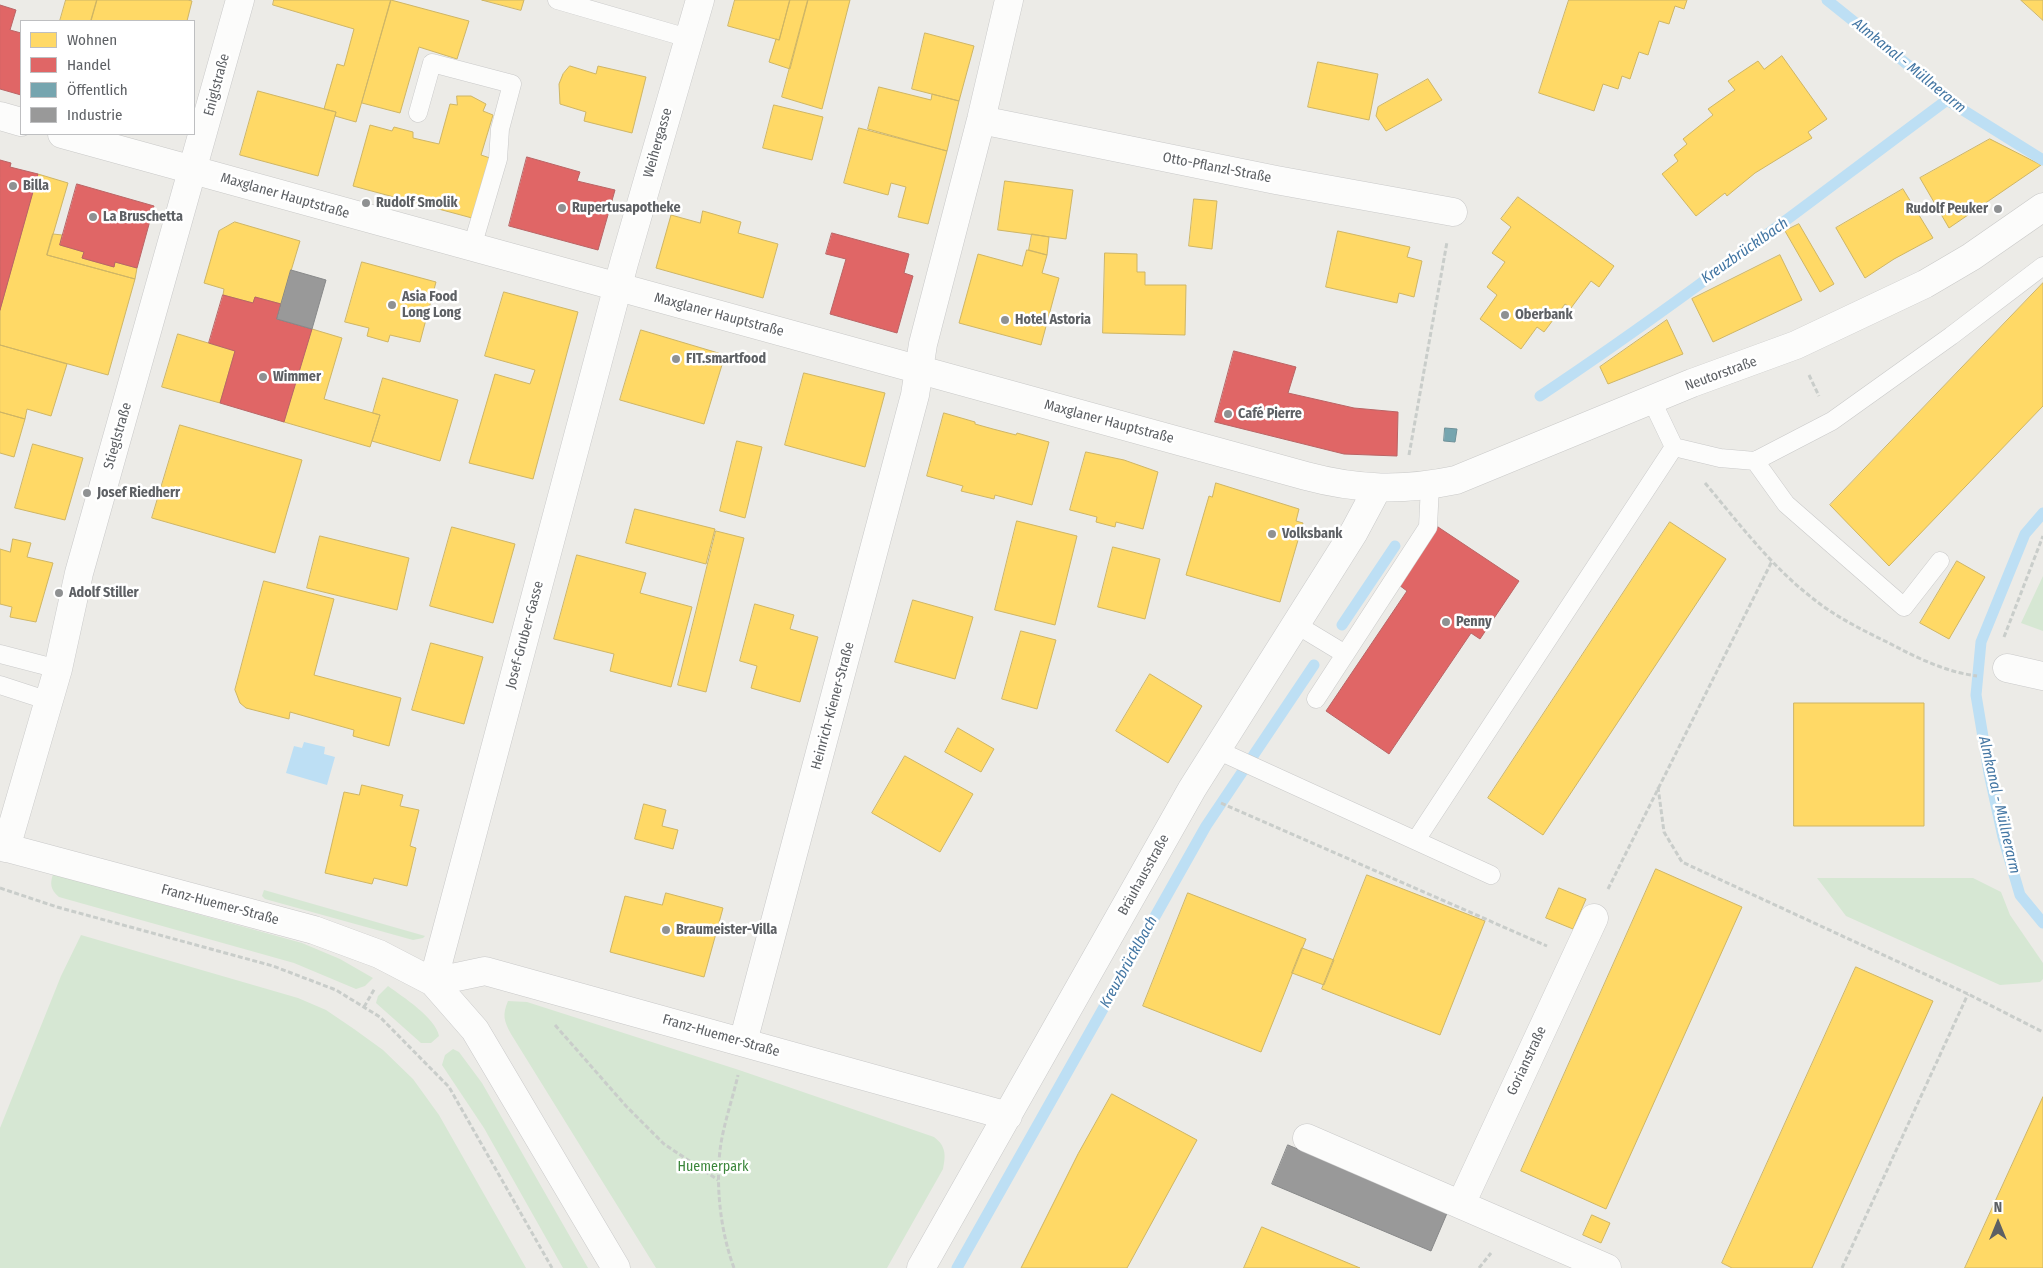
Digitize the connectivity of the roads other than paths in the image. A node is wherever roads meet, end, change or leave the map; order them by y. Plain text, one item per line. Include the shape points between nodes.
1 (240, 0) edge
2 (558, 0) edge
3 (700, 0) edge
4 (1009, 0) edge
5 (688, 38) junction
6 (418, 113) dead end
7 (0, 116) edge
8 (981, 120) junction
9 (20, 122) edge
10 (66, 135) edge
11 (194, 170) junction
12 (1453, 212) road end
13 (2041, 215) edge
14 (472, 247) junction
15 (2043, 266) edge
16 (617, 287) junction
17 (920, 370) junction
18 (1652, 401) junction
19 (1674, 447) junction
20 (1755, 461) junction
21 (1430, 485) junction
22 (1377, 489) junction
23 (1940, 561) dead end
24 (1297, 625) junction
25 (0, 654) edge
26 (1345, 654) junction
27 (2007, 668) road end
28 (58, 669) junction
29 (2043, 676) edge
30 (0, 685) edge
31 (1316, 699) dead end
32 (49, 700) junction
33 (1237, 759) junction
34 (1416, 840) junction
35 (3, 847) edge
36 (1491, 875) dead end
37 (1594, 918) road end
38 (433, 982) junction
39 (743, 1042) junction
40 (1008, 1116) junction
41 (1307, 1138) dead end
42 (1461, 1204) junction
43 (616, 1268) edge
44 (921, 1268) edge
45 (1607, 1268) edge

1 - 11 street, Eniglstraße
2 - 5 lane
3 - 5 street, Weihergasse
4 - 8 street
5 - 16 street, Weihergasse
6 - 14 lane via 432,63 512,84 500,129 498,159
7 - 9 street
8 - 12 street, Otto-Pflanzl-Straße
8 - 17 street
10 - 11 street, Maxglaner Hauptstraße
11 - 14 street, Maxglaner Hauptstraße
11 - 28 street, Stieglstraße via 82,564
13 - 18 street, Neutorstraße via 1925,284 1785,351 1692,383
14 - 16 street, Maxglaner Hauptstraße
15 - 20 lane via 1832,421
16 - 17 street, Maxglaner Hauptstraße
16 - 38 street, Josef-Gruber-Gasse
17 - 22 street, Maxglaner Hauptstraße via 1306,476
17 - 39 street, Heinrich-Kiener-Straße
18 - 19 lane
18 - 21 street, Neutorstraße via 1456,480
19 - 20 lane via 1720,458
19 - 34 lane
20 - 23 lane via 1786,504 1904,607
21 - 22 street, Neutorstraße
21 - 26 lane via 1428,527
22 - 24 street, Bräuhausstraße
24 - 26 lane
24 - 33 street, Bräuhausstraße
25 - 28 lane
26 - 31 lane
27 - 29 street
28 - 32 street, Stieglstraße
30 - 32 lane
32 - 35 street, Stieglstraße
33 - 34 lane
33 - 40 street, Bräuhausstraße via 1192,789
34 - 36 lane
35 - 38 street, Franz-Huemer-Straße via 314,930 379,954
37 - 42 street, Gorianstraße
38 - 39 street, Franz-Huemer-Straße via 485,971
38 - 43 street, Franz-Huemer-Straße via 475,1030
39 - 40 street, Franz-Huemer-Straße
40 - 44 street, Bräuhausstraße
41 - 42 street
42 - 45 street

